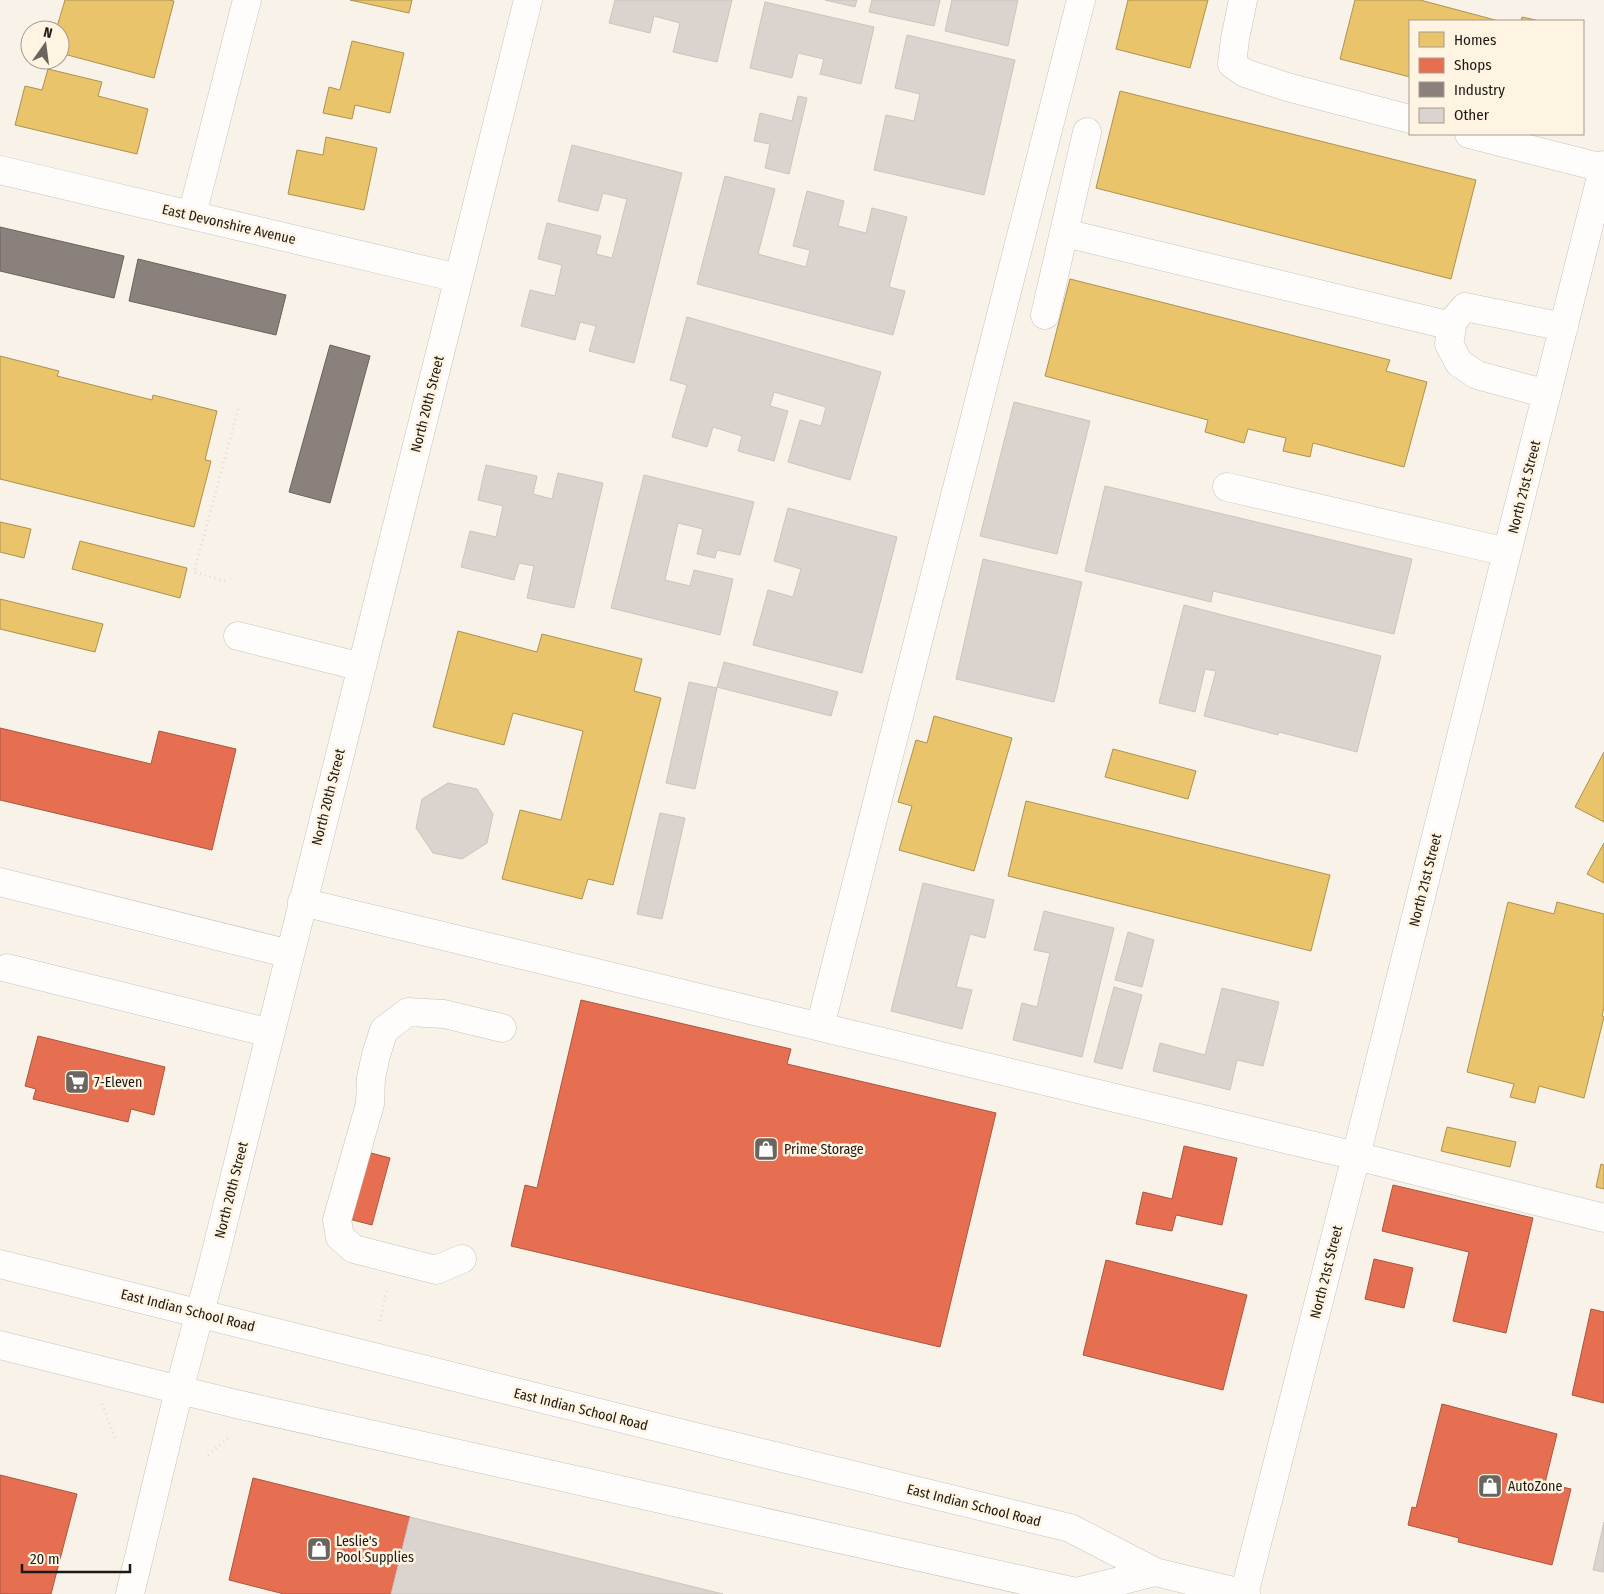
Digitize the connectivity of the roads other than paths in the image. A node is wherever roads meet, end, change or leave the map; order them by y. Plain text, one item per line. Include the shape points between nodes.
1 (247, 0) edge
2 (528, 0) edge
3 (1081, 0) edge
4 (1244, 0) edge
5 (1409, 119) edge
6 (1087, 132) dead end
7 (1473, 135) edge
8 (1604, 166) edge
9 (0, 170) edge
10 (192, 215) junction
11 (1065, 233) junction
12 (458, 278) junction
13 (1045, 315) dead end
14 (1452, 326) junction
15 (1564, 327) junction
16 (1547, 394) junction
17 (1227, 487) dead end
18 (1507, 552) junction
19 (238, 636) dead end
20 (362, 667) junction
21 (0, 882) edge
22 (302, 902) junction
23 (290, 954) junction
24 (7, 968) dead end
25 (820, 1027) junction
26 (502, 1028) dead end
27 (270, 1033) junction
28 (1356, 1156) junction
29 (1604, 1218) edge
30 (462, 1259) dead end
31 (0, 1264) edge
32 (200, 1313) junction
33 (0, 1345) edge
34 (179, 1390) junction
35 (1155, 1572) junction
36 (130, 1594) edge
37 (1245, 1594) edge

1 - 10 street
2 - 12 street, North 20th Street
3 - 25 street
4 - 5 street via 1232,64 1244,73
6 - 11 street
7 - 8 street
8 - 15 street, North 21st Street
9 - 10 street, East Devonshire Avenue
10 - 12 street, East Devonshire Avenue
11 - 13 street
11 - 14 street
12 - 20 street, North 20th Street
14 - 15 street via 1465,307
14 - 16 street via 1449,344 1459,363 1477,375
15 - 16 street, North 21st Street
16 - 18 street, North 21st Street
17 - 18 street
18 - 28 street, North 21st Street
19 - 20 street
20 - 22 street, North 20th Street
21 - 23 street
22 - 23 street, North 20th Street
22 - 25 street
23 - 27 street, North 20th Street
24 - 27 street
25 - 28 street
26 - 30 street via 444,1014 408,1012 384,1030 371,1078 370,1104 337,1220 340,1237 354,1249 436,1270
27 - 32 street, North 20th Street
28 - 29 street
28 - 37 street, North 21st Street
31 - 32 street, East Indian School Road
32 - 34 street, North 20th Street
32 - 35 street, East Indian School Road via 1070,1528
33 - 34 street, East Indian School Road
34 - 35 street, East Indian School Road via 1076,1592
34 - 36 street, North 20th Street
35 - 37 street, East Indian School Road

